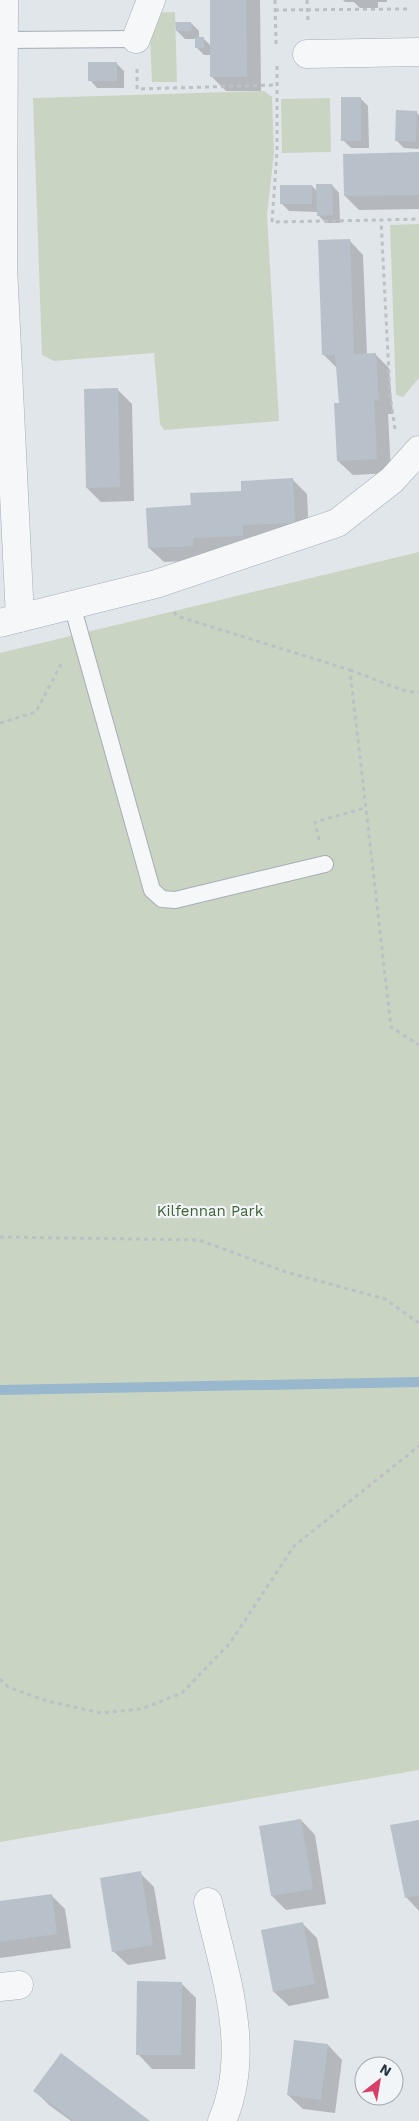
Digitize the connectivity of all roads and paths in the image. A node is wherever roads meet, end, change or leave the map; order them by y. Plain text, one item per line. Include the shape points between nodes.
1 (4, 0) edge
2 (151, 0) edge
3 (275, 0) edge
4 (407, 9) dead end
5 (275, 10) junction
6 (136, 39) junction
7 (4, 40) junction
8 (276, 48) dead end
9 (419, 52) edge
10 (307, 54) dead end
11 (276, 57) dead end
12 (277, 86) junction
13 (419, 219) edge
14 (381, 220) junction
15 (1, 267) edge
16 (410, 460) edge
17 (156, 584) junction
18 (72, 605) junction
19 (10, 621) edge
20 (84, 647) junction
21 (350, 670) junction
22 (419, 693) edge
23 (0, 723) edge
24 (365, 808) junction
25 (325, 864) joint
26 (419, 1046) edge
27 (0, 1237) edge
28 (419, 1323) edge
29 (419, 1446) edge
30 (0, 1679) edge
31 (208, 1902) dead end
32 (222, 2121) edge

1 - 7 street
2 - 6 street
3 - 5 path
4 - 5 path
5 - 8 path
6 - 7 lane
6 - 12 path via 137,89
7 - 15 street
9 - 10 street
11 - 12 path
12 - 14 path via 278,152 272,222
13 - 14 path
14 - 16 path via 390,395
15 - 19 street
16 - 17 street via 392,480 337,523
17 - 18 street
17 - 21 path via 176,616
18 - 19 street
18 - 20 lane
20 - 23 path via 67,653 36,712
20 - 25 lane via 152,890 162,899 175,900
21 - 22 path via 402,690
21 - 24 path
24 - 25 path via 315,822
24 - 26 path via 391,1027
27 - 28 path via 199,1240 286,1272 385,1299
29 - 30 path via 294,1546 230,1643 182,1693 142,1709 102,1713 47,1701 8,1687
31 - 32 street via 235,2015 236,2067

